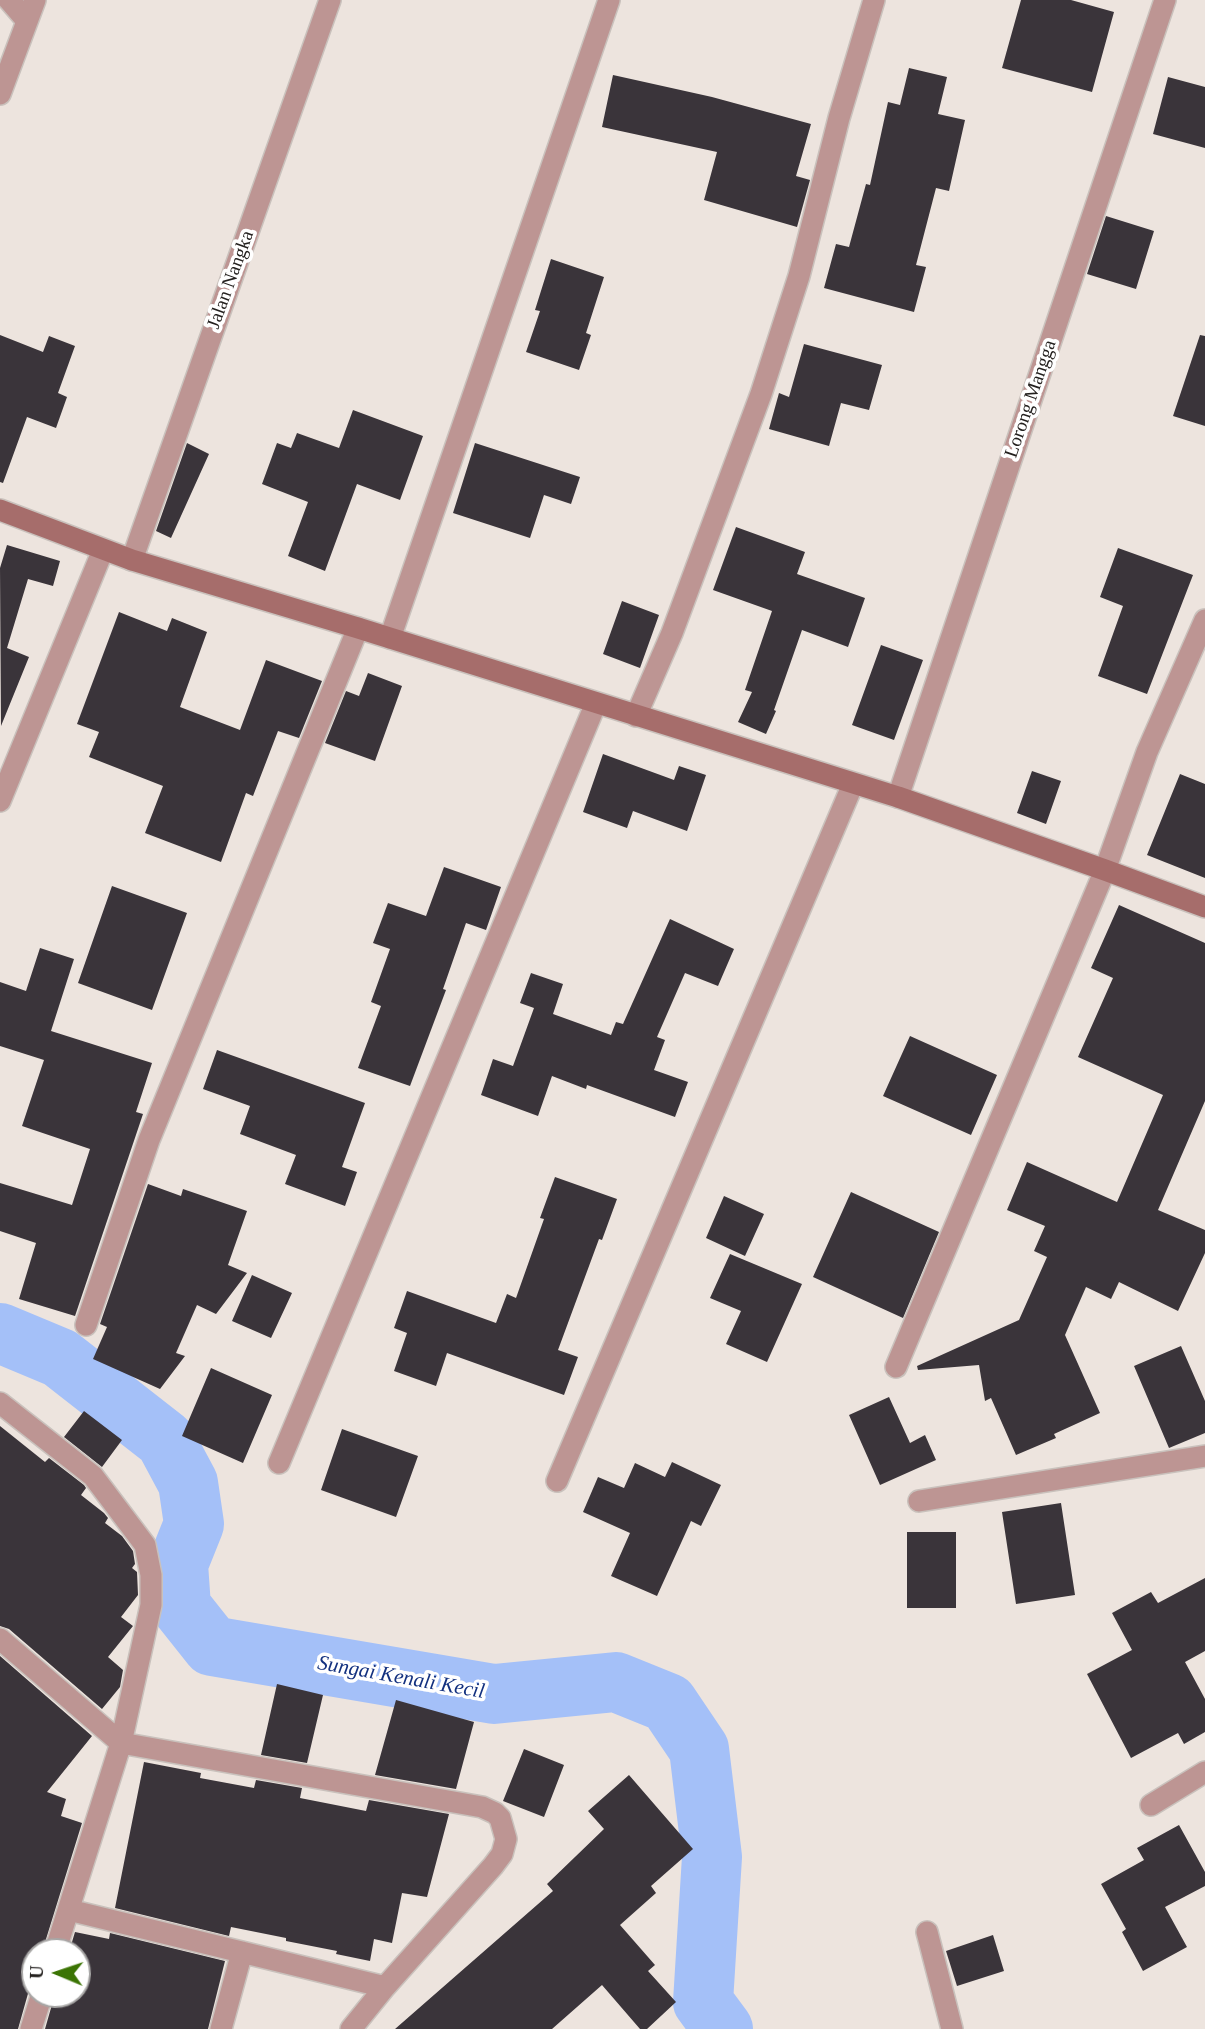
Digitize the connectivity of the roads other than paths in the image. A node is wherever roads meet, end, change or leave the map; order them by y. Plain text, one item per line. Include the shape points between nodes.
1 (9, 0) edge
2 (35, 0) edge
3 (330, 0) edge
4 (609, 0) edge
5 (874, 0) edge
6 (1165, 0) edge
7 (27, 21) junction
8 (0, 94) edge
9 (0, 510) edge
10 (103, 550) junction
11 (132, 561) junction
12 (1205, 620) edge
13 (358, 628) junction
14 (390, 638) junction
15 (596, 703) junction
16 (636, 716) junction
17 (853, 784) junction
18 (898, 797) junction
19 (0, 801) edge
20 (1105, 870) junction
21 (1205, 908) edge
22 (86, 1325) dead end
23 (896, 1367) dead end
24 (0, 1403) edge
25 (1205, 1456) edge
26 (279, 1463) dead end
27 (557, 1481) dead end
28 (919, 1501) dead end
29 (0, 1639) edge
30 (121, 1743) junction
31 (1205, 1772) edge
32 (1150, 1805) dead end
33 (69, 1910) junction
34 (927, 1932) dead end
35 (60, 1938) edge
36 (242, 1952) junction
37 (385, 1987) junction
38 (38, 2008) edge
39 (31, 2029) edge
40 (221, 2029) edge
41 (351, 2029) edge
42 (952, 2029) edge

1 - 7 street
2 - 7 street
3 - 11 street, Jalan Nangka
4 - 14 street
5 - 16 street via 799,276 761,394 673,633
6 - 18 street, Lorong Mangga
7 - 8 street
9 - 10 street
10 - 11 street
10 - 19 street
11 - 13 street
12 - 20 street via 1147,752
13 - 14 street
13 - 22 street via 149,1140
14 - 15 street
15 - 16 street
15 - 26 street
16 - 17 street
17 - 18 street
17 - 27 street
18 - 20 street
20 - 21 street
20 - 23 street
24 - 30 street via 93,1476 145,1545 151,1605
25 - 28 street
29 - 30 street
30 - 33 street
30 - 37 street via 482,1807 495,1813 505,1832 502,1854
31 - 32 street
33 - 35 street
33 - 36 street
34 - 42 street
36 - 37 street
36 - 40 street
37 - 41 street
38 - 39 street

